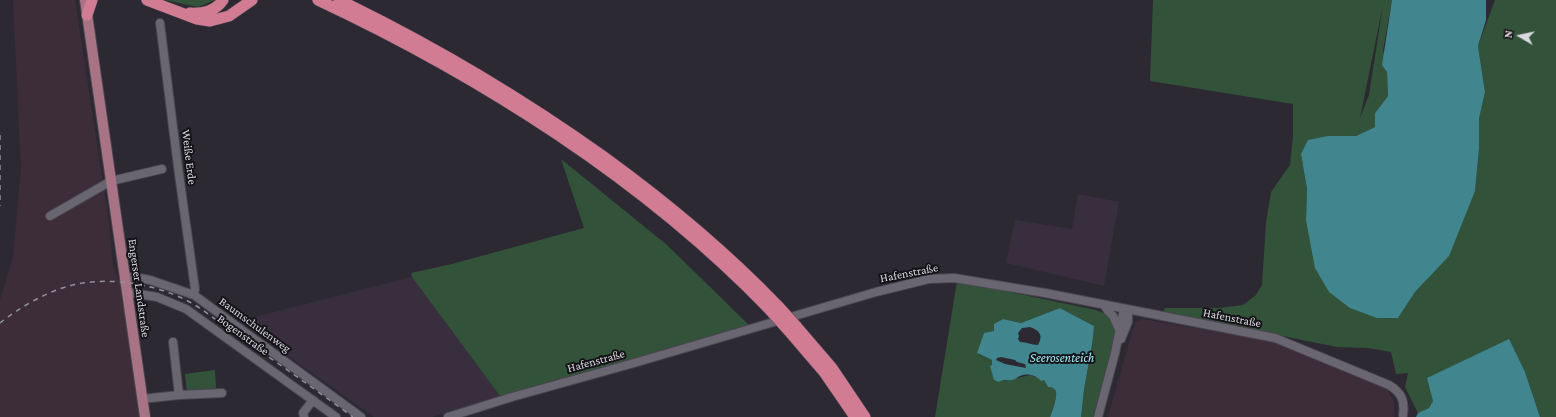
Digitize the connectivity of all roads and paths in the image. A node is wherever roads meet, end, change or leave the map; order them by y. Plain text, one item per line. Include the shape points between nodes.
1 (85, 0) edge
2 (92, 0) edge
3 (147, 0) edge
4 (223, 0) edge
5 (252, 0) edge
6 (318, 0) edge
7 (339, 0) edge
8 (180, 12) junction
9 (87, 15) junction
10 (160, 22) dead end
11 (162, 169) dead end
12 (111, 181) junction
13 (50, 216) dead end
14 (124, 276) junction
15 (127, 292) junction
16 (194, 295) junction
17 (1104, 305) junction
18 (774, 308) junction
19 (1126, 309) junction
20 (792, 328) junction
21 (1119, 328) junction
22 (173, 342) dead end
23 (1115, 353) junction
24 (222, 393) dead end
25 (180, 395) junction
26 (142, 399) junction
27 (313, 400) junction
28 (1403, 415) dead end
29 (145, 417) edge
30 (304, 417) edge
31 (336, 417) edge
32 (362, 417) edge
33 (448, 417) edge
34 (855, 417) edge
35 (865, 417) edge
36 (1098, 417) edge

1 - 9 main road, Engerser Landstraße
2 - 9 highway
3 - 8 highway
4 - 8 highway via 208,12
5 - 8 highway via 228,16 216,20 198,19
6 - 18 highway via 443,64 490,91 563,139 666,216
7 - 18 highway via 428,45 495,84 625,172 744,271
9 - 12 main road, Engerser Landstraße
10 - 16 street, Weiße Erde
11 - 12 street
12 - 13 street
12 - 14 main road, Engerser Landstraße
14 - 15 main road, Engerser Landstraße
14 - 16 street, Baumschulenweg via 150,280
15 - 26 main road, Engerser Landstraße
15 - 27 street, Bogenstraße via 157,297 186,309
16 - 32 street, Baumschulenweg
17 - 19 street, Hafenstraße
17 - 21 street
17 - 33 street, Hafenstraße via 954,278 929,279 876,292
18 - 20 highway, bridge
19 - 21 street
19 - 23 street via 1128,322
19 - 28 street, Hafenstraße via 1275,338 1390,385 1398,390 1404,406
20 - 34 highway
20 - 35 highway via 832,368
21 - 23 street
22 - 25 street
23 - 36 street
24 - 25 street
25 - 26 street
26 - 29 main road, Engerser Landstraße
27 - 30 street via 303,413
27 - 31 street, Bogenstraße

